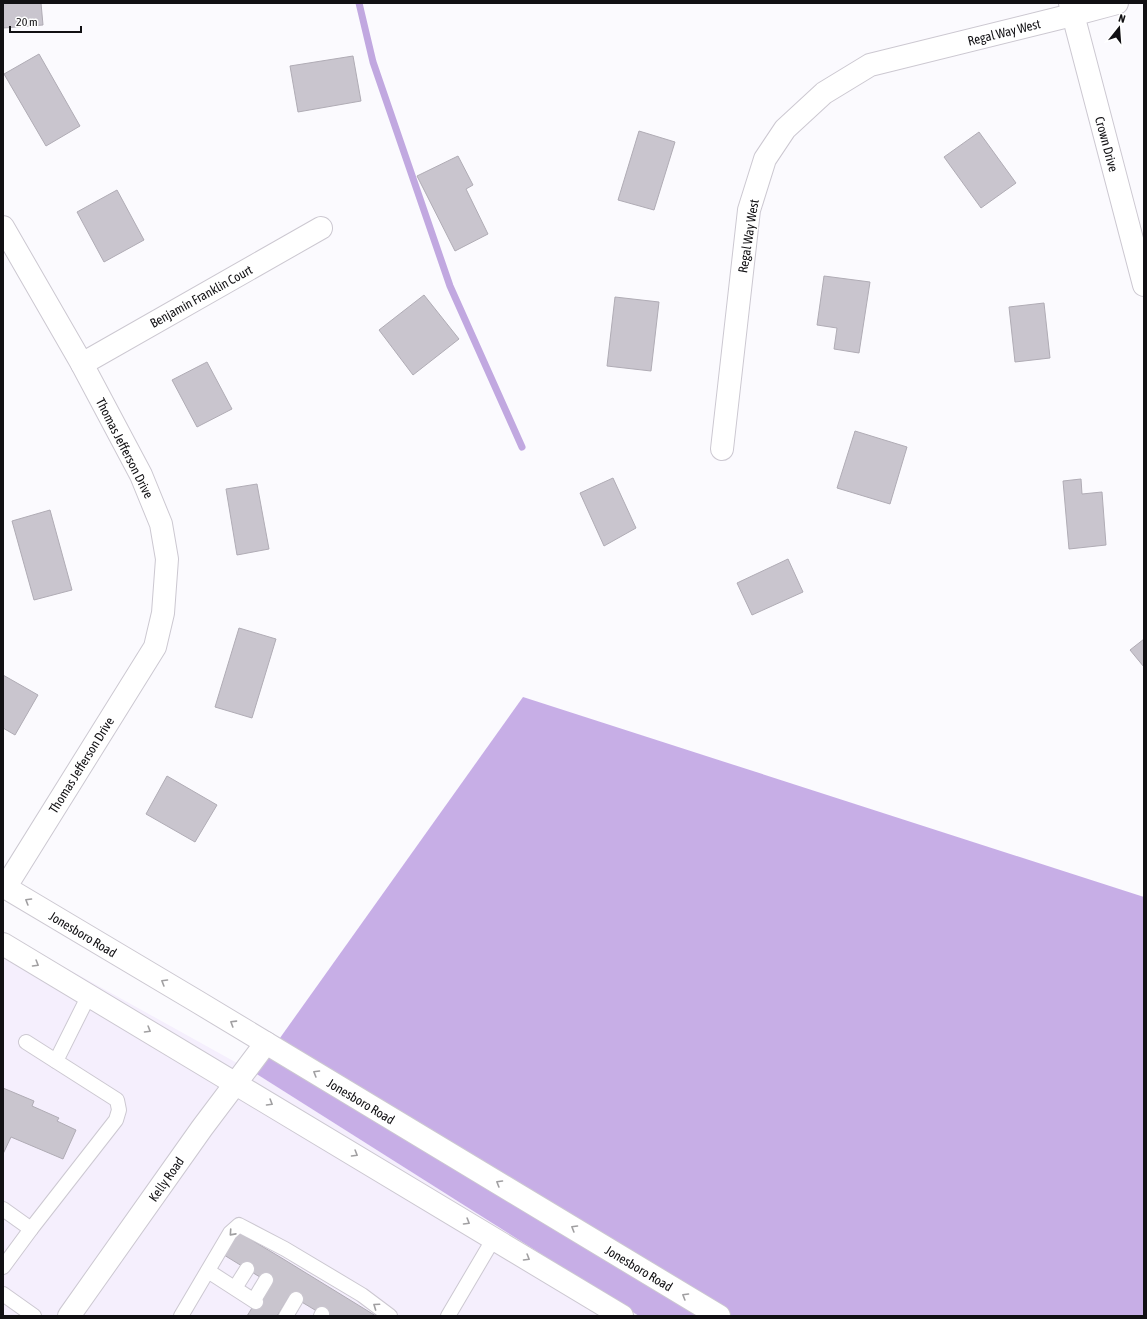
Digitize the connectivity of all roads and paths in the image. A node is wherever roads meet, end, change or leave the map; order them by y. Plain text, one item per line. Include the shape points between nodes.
1 (1117, 3) edge
2 (1071, 9) edge
3 (3, 227) edge
4 (321, 228) dead end
5 (1144, 285) edge
6 (82, 364) junction
7 (722, 449) dead end
8 (4, 887) edge
9 (3, 944) edge
10 (89, 995) junction
11 (26, 1042) dead end
12 (266, 1044) junction
13 (56, 1061) junction
14 (236, 1083) junction
15 (3, 1209) edge
16 (31, 1229) junction
17 (494, 1238) junction
18 (3, 1268) edge
19 (247, 1269) dead end
20 (208, 1271) junction
21 (266, 1280) dead end
22 (235, 1288) junction
23 (3, 1294) edge
24 (296, 1299) dead end
25 (34, 1316) edge
26 (69, 1316) edge
27 (181, 1316) edge
28 (286, 1316) edge
29 (390, 1316) edge
30 (448, 1316) edge
31 (622, 1316) edge
32 (719, 1316) edge

1 - 2 street, Regal Way West
2 - 5 street, Crown Drive
2 - 7 street, Regal Way West via 870,65 824,93 785,129 766,159 749,210
3 - 6 street, Thomas Jefferson Drive
4 - 6 street, Benjamin Franklin Court
6 - 8 street, Thomas Jefferson Drive via 141,475 161,524 167,559 163,613 155,647
12 -> 8 street, Jonesboro Road
9 -> 10 street
10 - 13 lane
10 -> 14 street
11 - 13 lane
12 - 14 street, Kelly Road
32 -> 12 street, Jonesboro Road
13 - 16 lane via 117,1100 119,1110 116,1120
14 -> 17 street
14 - 26 street, Kelly Road
15 - 16 lane
16 - 18 lane
17 - 30 lane
17 -> 31 street
19 - 22 lane
20 - 22 lane
20 - 27 lane
29 -> 20 lane via 262,1242 239,1225 230,1233
21 - 22 lane via 255,1301
23 - 25 lane
24 - 28 lane

